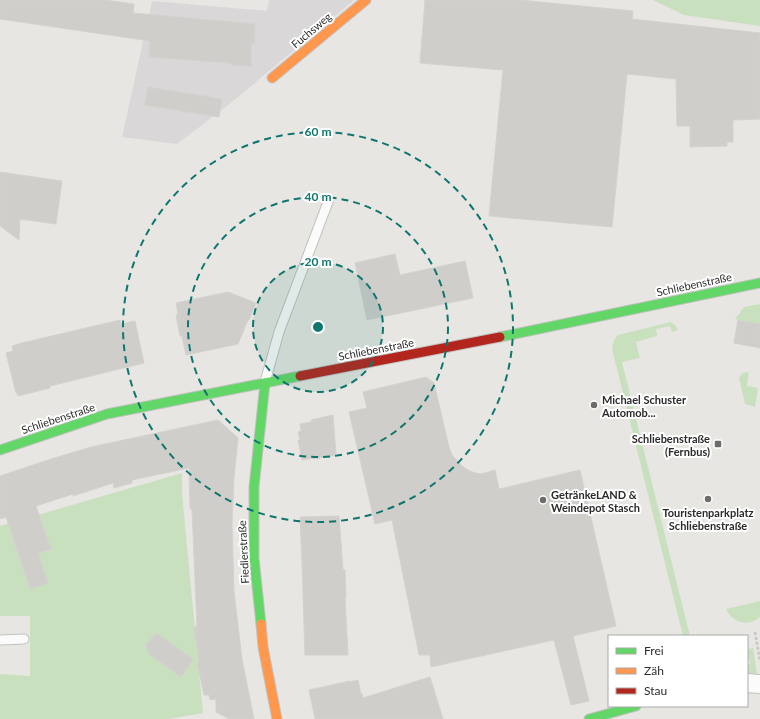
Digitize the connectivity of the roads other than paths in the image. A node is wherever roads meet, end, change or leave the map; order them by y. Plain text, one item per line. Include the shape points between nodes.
1 (366, 0) edge
2 (272, 78) dead end
3 (328, 202) dead end
4 (760, 283) edge
5 (265, 383) junction
6 (0, 450) edge
7 (24, 639) dead end
8 (0, 640) edge
9 (748, 683) edge
10 (760, 684) edge
11 (632, 707) edge
12 (277, 719) edge
13 (589, 719) edge

1 - 2 main road, Fuchsweg
3 - 5 lane via 279,332
4 - 5 main road, Schliebenstraße
5 - 6 main road, Schliebenstraße via 107,414
5 - 12 main road, Fiedlerstraße via 254,487 254,558 263,647
7 - 8 lane
9 - 10 street
11 - 13 main road

